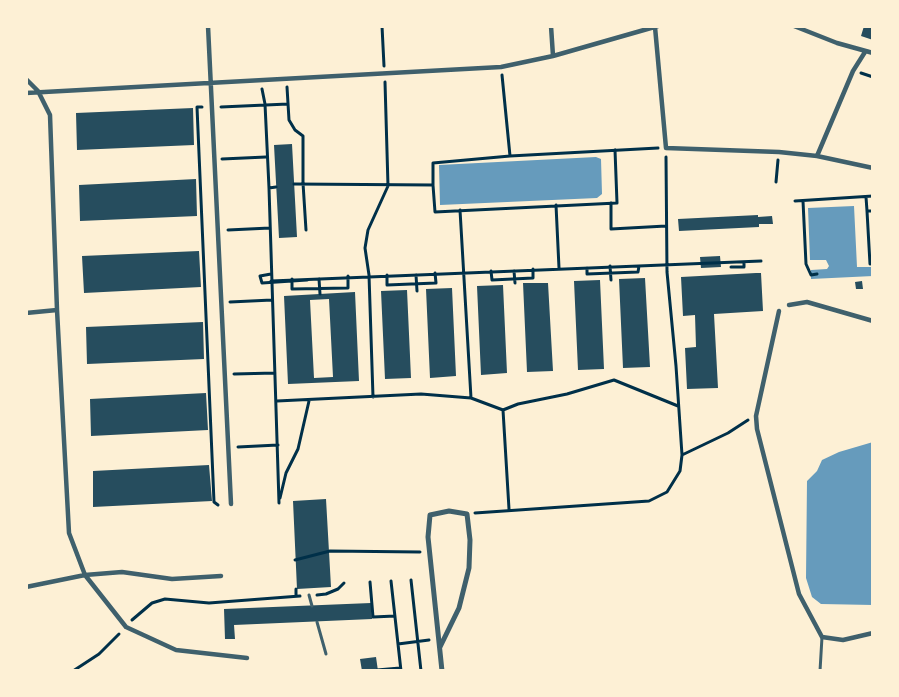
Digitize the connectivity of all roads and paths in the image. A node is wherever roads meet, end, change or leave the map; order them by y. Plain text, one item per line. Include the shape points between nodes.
1 (208, 26) edge
2 (382, 26) edge
3 (551, 26) edge
4 (794, 26) edge
5 (657, 27) edge
6 (865, 52) junction
7 (873, 53) edge
8 (553, 56) junction
9 (501, 67) junction
10 (385, 73) junction
11 (26, 79) edge
12 (287, 80) junction
13 (261, 81) junction
14 (212, 82) junction
15 (38, 91) junction
16 (26, 93) edge
17 (265, 104) junction
18 (288, 104) junction
19 (214, 107) junction
20 (666, 148) junction
21 (615, 150) junction
22 (778, 152) junction
23 (510, 156) junction
24 (817, 156) junction
25 (266, 157) junction
26 (216, 159) junction
27 (199, 161) junction
28 (873, 168) edge
29 (776, 182) dead end
30 (303, 183) junction
31 (294, 184) dead end
32 (433, 185) junction
33 (388, 186) junction
34 (276, 187) dead end
35 (268, 188) junction
36 (873, 196) edge
37 (866, 197) junction
38 (795, 201) dead end
39 (803, 201) junction
40 (611, 203) junction
41 (556, 205) junction
42 (460, 210) junction
43 (867, 211) junction
44 (873, 211) edge
45 (666, 226) junction
46 (270, 228) junction
47 (306, 230) dead end
48 (219, 231) junction
49 (202, 232) junction
50 (761, 261) dead end
51 (695, 262) dead end
52 (744, 262) junction
53 (802, 264) dead end
54 (806, 264) junction
55 (870, 264) dead end
56 (667, 265) junction
57 (610, 266) junction
58 (638, 266) junction
59 (731, 267) dead end
60 (559, 268) junction
61 (587, 268) junction
62 (532, 269) junction
63 (491, 271) junction
64 (514, 271) junction
65 (463, 272) junction
66 (436, 273) junction
67 (611, 273) junction
68 (271, 274) junction
69 (387, 274) junction
70 (817, 274) dead end
71 (369, 275) junction
72 (416, 275) junction
73 (348, 276) junction
74 (292, 278) junction
75 (319, 278) junction
76 (610, 280) dead end
77 (271, 281) junction
78 (515, 281) junction
79 (416, 284) junction
80 (320, 288) junction
81 (417, 291) dead end
82 (320, 294) dead end
83 (272, 300) junction
84 (222, 303) junction
85 (206, 304) junction
86 (789, 305) dead end
87 (57, 310) junction
88 (779, 311) dead end
89 (26, 313) edge
90 (873, 321) edge
91 (275, 372) junction
92 (225, 374) junction
93 (209, 375) junction
94 (373, 397) junction
95 (471, 398) junction
96 (277, 401) junction
97 (309, 401) junction
98 (678, 406) junction
99 (503, 410) junction
100 (756, 416) junction
101 (278, 445) junction
102 (212, 447) junction
103 (228, 447) junction
104 (682, 454) junction
105 (231, 504) dead end
106 (218, 505) dead end
107 (509, 509) junction
108 (467, 514) junction
109 (430, 552) junction
110 (295, 560) dead end
111 (85, 576) junction
112 (221, 576) dead end
113 (411, 580) dead end
114 (370, 582) dead end
115 (391, 582) dead end
116 (344, 583) dead end
117 (26, 587) edge
118 (296, 589) dead end
119 (309, 595) junction
120 (296, 596) junction
121 (312, 606) dead end
122 (395, 616) junction
123 (317, 622) dead end
124 (126, 627) junction
125 (873, 633) edge
126 (822, 636) junction
127 (439, 638) junction
128 (418, 642) junction
129 (398, 644) junction
130 (440, 647) junction
131 (326, 654) dead end
132 (248, 658) dead end
133 (400, 669) edge
134 (378, 670) edge
135 (73, 671) edge
136 (421, 671) edge
137 (442, 671) edge
138 (820, 671) edge

1 - 14 street
2 - 10 path
3 - 8 street
4 - 6 street
5 - 8 street
5 - 20 street
6 - 7 street
6 - 24 street via 853,70
8 - 9 street
9 - 10 street
9 - 23 path
10 - 12 street
10 - 33 path
11 - 15 street
12 - 13 street
12 - 18 path
13 - 14 street
13 - 17 path
14 - 15 street
14 - 19 street
15 - 16 street
15 - 87 street via 50,115
17 - 18 path
17 - 19 path
17 - 25 path
18 - 30 path via 289,120 303,136
19 - 26 street
19 - 27 path via 197,106
20 - 21 path
20 - 22 street
20 - 45 path
21 - 23 path
21 - 40 path via 617,203
22 - 24 street
22 - 29 path
23 - 32 path via 433,164
24 - 28 street
25 - 26 path
25 - 35 path
26 - 27 path
26 - 48 street
27 - 49 path
30 - 31 path
30 - 33 path
30 - 47 path
32 - 33 path
32 - 42 path via 435,212
33 - 71 path via 368,230
34 - 35 path
35 - 46 path
36 - 37 path
37 - 39 path
37 - 43 path
38 - 39 path
39 - 54 path
40 - 41 path
40 - 45 path via 612,229
41 - 42 path
41 - 60 path
42 - 65 path
43 - 44 path
43 - 55 path
45 - 56 path
46 - 48 path
46 - 68 path
48 - 49 path
48 - 84 street
49 - 85 path
50 - 52 path
51 - 57 path
52 - 56 path
52 - 59 path via 744,267
53 - 54 path
54 - 70 path via 811,275
56 - 58 path
56 - 98 path
57 - 64 path
57 - 67 path
58 - 61 path
58 - 67 path via 638,272
60 - 61 path
60 - 62 path
61 - 67 path via 587,274
62 - 63 path
62 - 78 path via 533,278
63 - 65 path
63 - 78 path via 492,280
64 - 72 path
64 - 78 path
65 - 66 path
65 - 95 path
66 - 69 path
66 - 79 path via 436,283
67 - 76 path
68 - 75 path via 260,276 262,283
68 - 77 path
69 - 71 path
69 - 79 path via 387,285
71 - 73 path
71 - 94 path
72 - 75 path
72 - 79 path
73 - 74 path
73 - 80 path via 348,288
74 - 77 path
74 - 80 path via 292,289
75 - 80 path
77 - 83 path
79 - 81 path
80 - 82 path
83 - 84 path
83 - 91 path
84 - 85 path
84 - 92 street
85 - 93 path
86 - 90 street via 807,302
87 - 89 street
87 - 111 street via 69,533
88 - 100 street
91 - 92 path
91 - 96 path
92 - 93 path
92 - 103 street
93 - 102 path
94 - 95 path via 421,394
94 - 97 path
95 - 99 path
96 - 97 path
96 - 101 path
97 - 101 path via 298,449 286,473 279,503
98 - 99 path via 614,380
98 - 104 path
99 - 107 path
100 - 104 path
100 - 126 street via 799,594
101 - 103 path
102 - 103 path
102 - 106 path via 214,502
103 - 105 street
104 - 107 path via 680,471 667,492 649,501
107 - 108 path
108 - 109 street via 449,511 430,514
108 - 130 street via 469,568 458,608
109 - 110 path via 330,551
109 - 127 street
111 - 112 street via 122,572 172,579
111 - 117 street
111 - 124 street
113 - 128 path
114 - 122 path via 373,617
115 - 122 path
116 - 119 path via 326,594
118 - 120 path
119 - 120 path
119 - 121 lane
120 - 124 path via 209,603 165,599 152,603
122 - 129 path
123 - 131 lane
124 - 132 street via 176,650
124 - 135 path via 99,654
125 - 126 street via 843,640
126 - 138 lane
127 - 128 path
127 - 130 street
128 - 129 path
128 - 136 path
129 - 133 path
130 - 137 street
133 - 134 path

